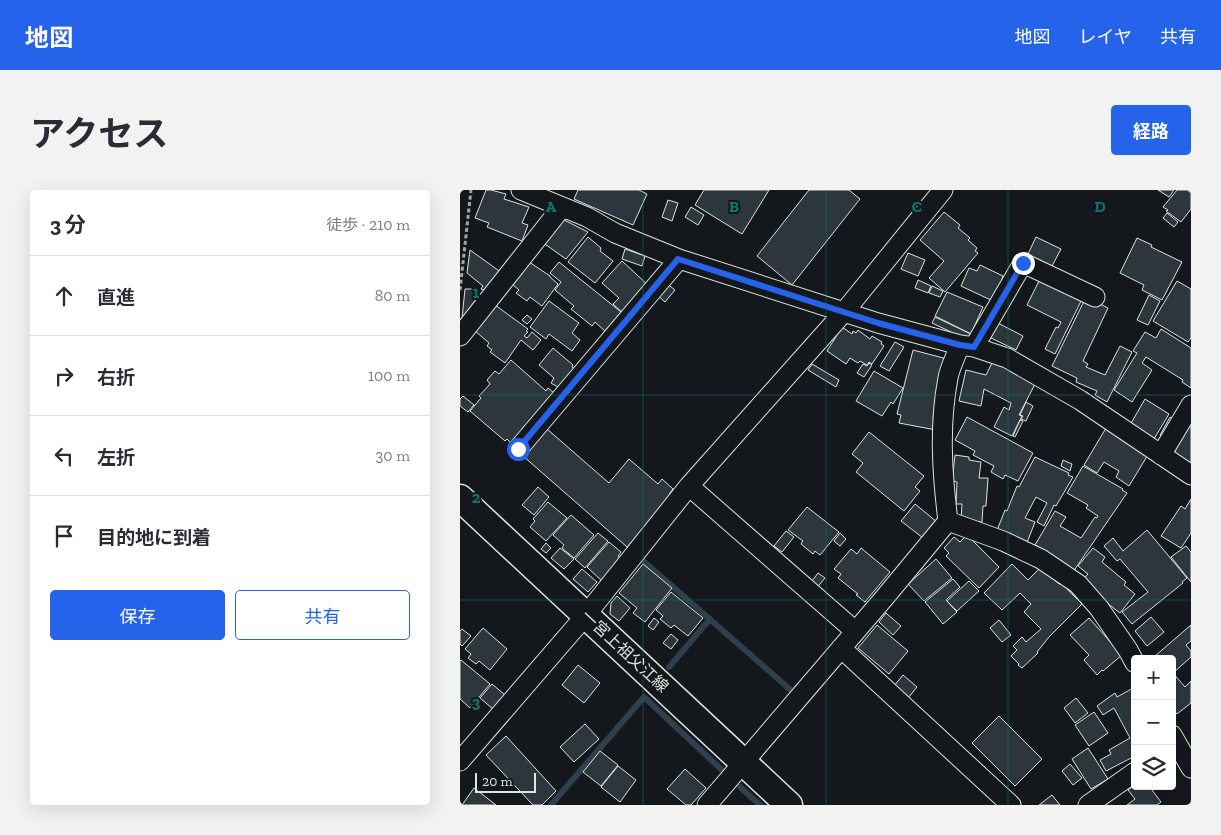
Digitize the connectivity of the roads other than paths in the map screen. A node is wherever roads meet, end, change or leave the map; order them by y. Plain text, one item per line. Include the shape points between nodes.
1 (521, 190) edge
2 (943, 190) edge
3 (562, 207) junction
4 (678, 259) junction
5 (1095, 297) dead end
6 (844, 312) junction
7 (460, 336) edge
8 (967, 346) junction
9 (1191, 405) edge
10 (518, 449) dead end
11 (1161, 455) junction
12 (1191, 475) edge
13 (689, 486) junction
14 (460, 498) edge
15 (948, 521) junction
16 (586, 615) junction
17 (855, 631) junction
18 (842, 648) junction
19 (1131, 656) edge
20 (1176, 744) edge
21 (460, 761) edge
22 (743, 762) junction
23 (1191, 768) edge
24 (1131, 775) edge
25 (707, 805) edge
26 (789, 805) edge
27 (1011, 805) edge
28 (1088, 805) edge

1 - 3 street
2 - 6 street
3 - 4 street
3 - 7 street
4 - 6 street
4 - 10 street
5 - 8 street via 1023,263
6 - 8 street
6 - 13 street
8 - 11 street via 1007,358 1072,395
8 - 15 street via 948,376 942,422
9 - 11 street
11 - 12 street
13 - 16 street
13 - 17 street
14 - 16 main road, 一宮上祖父江線
15 - 17 street
15 - 19 street via 1004,541 1041,559 1078,584 1099,608
16 - 21 street
16 - 22 main road, 一宮上祖父江線
17 - 18 street
18 - 22 street
18 - 27 street
20 - 23 street
22 - 25 street
22 - 26 main road, 一宮上祖父江線
24 - 28 street

